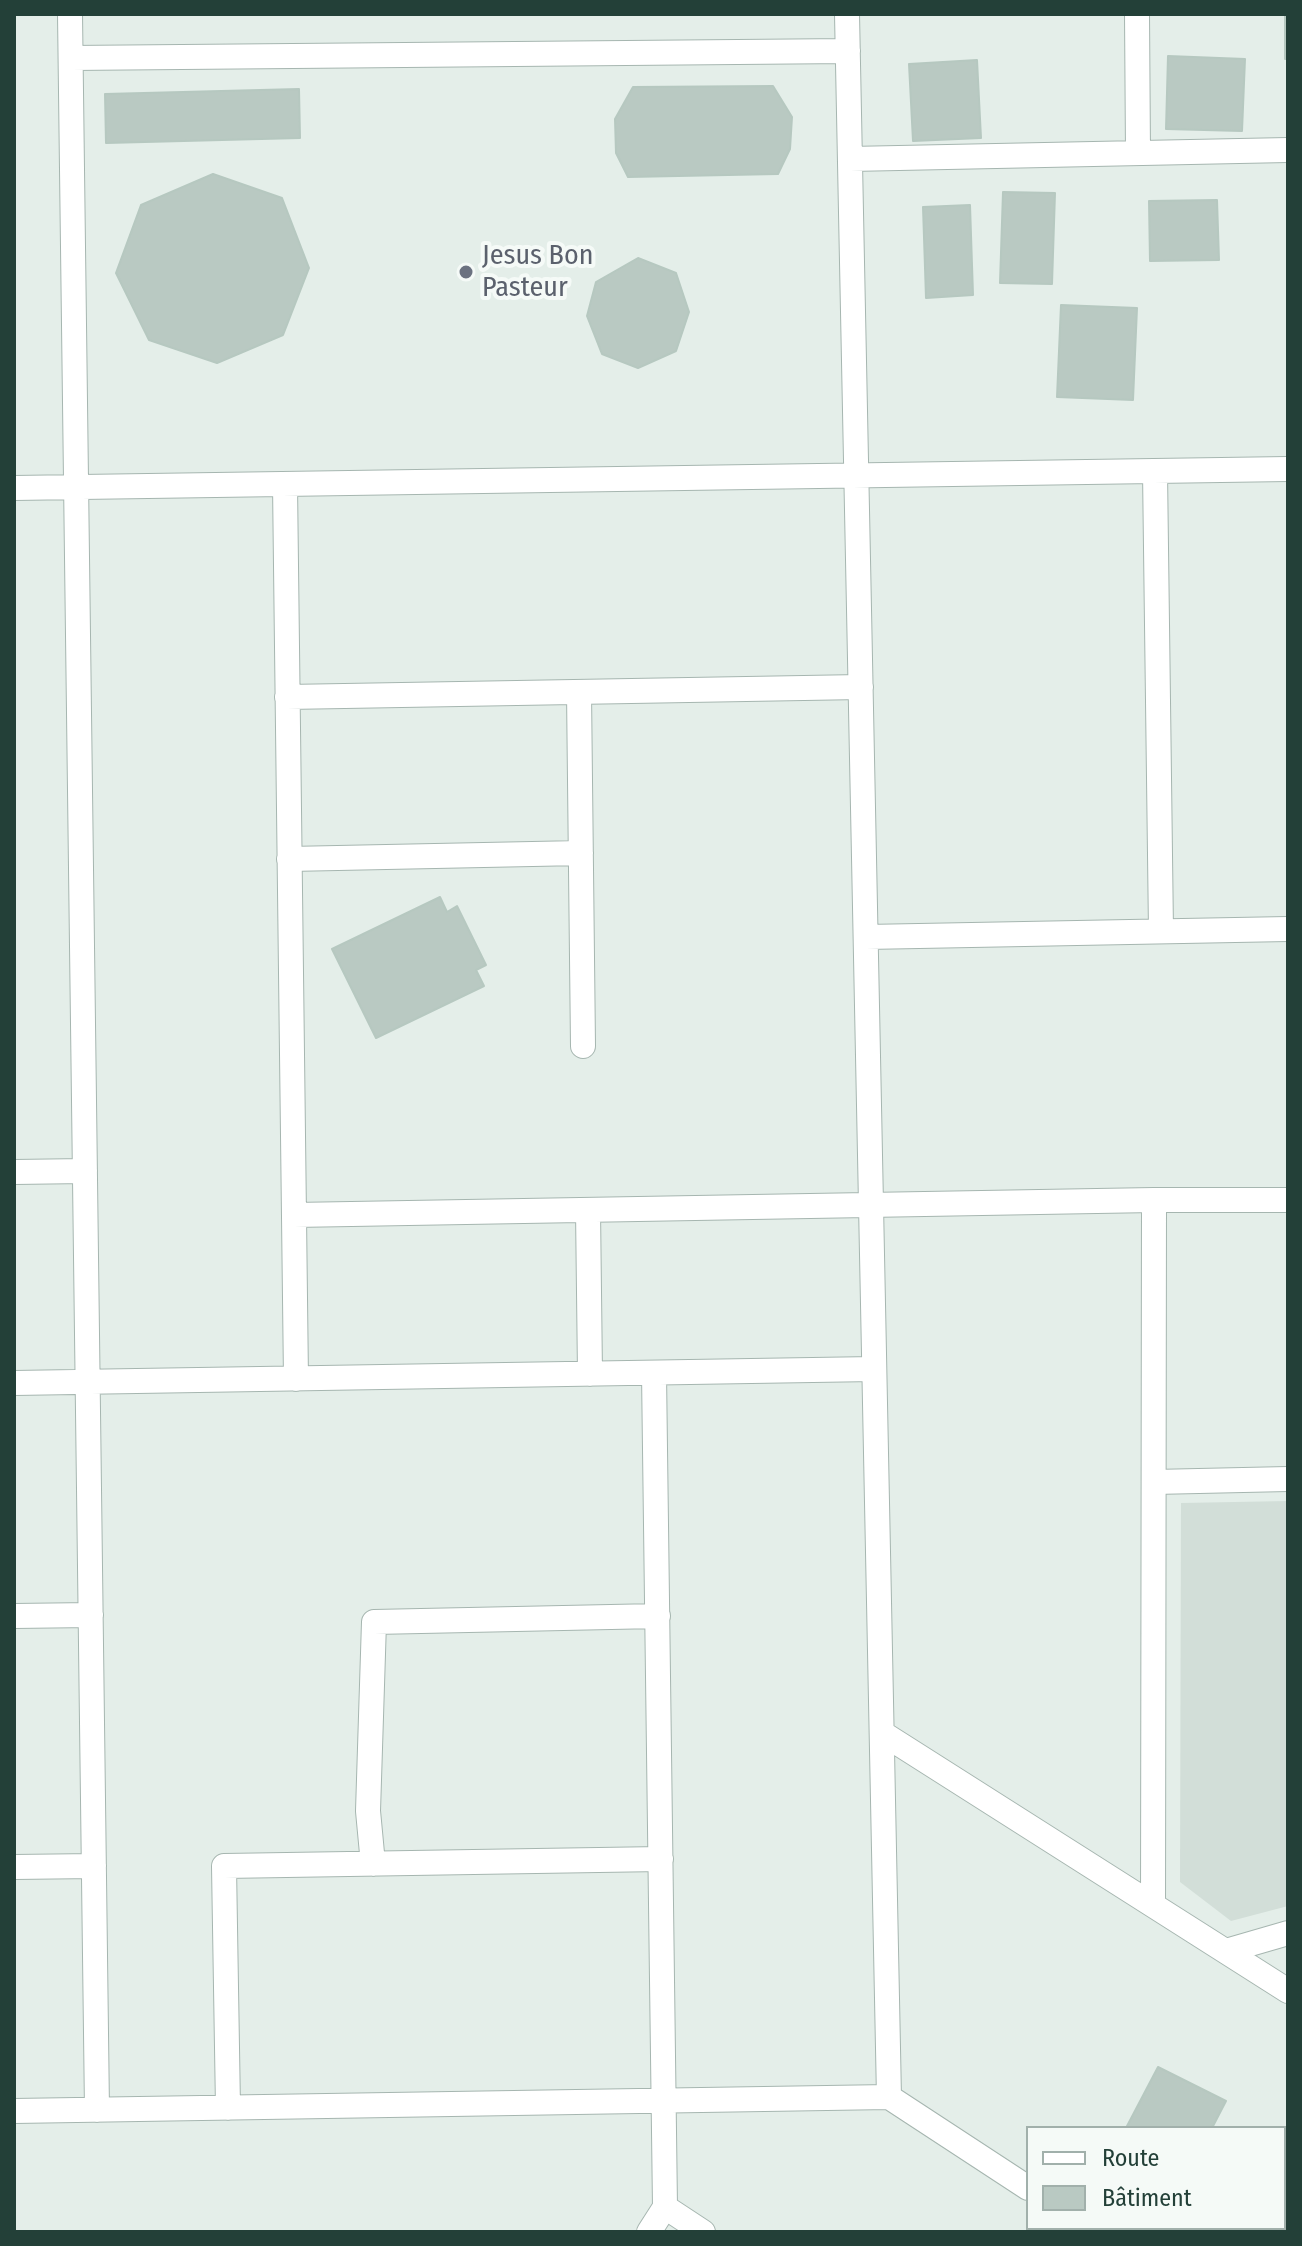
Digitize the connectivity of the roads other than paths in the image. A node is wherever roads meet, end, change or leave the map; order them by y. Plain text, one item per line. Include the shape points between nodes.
1 (70, 14) edge
2 (847, 14) edge
3 (1137, 14) edge
4 (848, 51) junction
5 (71, 58) junction
6 (1288, 150) edge
7 (1138, 153) junction
8 (850, 159) junction
9 (1288, 469) edge
10 (1155, 471) junction
11 (857, 476) junction
12 (285, 484) junction
13 (76, 487) junction
14 (14, 488) edge
15 (861, 687) junction
16 (579, 692) junction
17 (287, 697) junction
18 (581, 853) junction
19 (289, 859) junction
20 (1288, 929) edge
21 (1161, 931) junction
22 (866, 937) junction
23 (583, 1046) dead end
24 (85, 1171) junction
25 (14, 1172) edge
26 (1154, 1200) junction
27 (1288, 1200) edge
28 (871, 1205) junction
29 (588, 1210) junction
30 (294, 1215) junction
31 (874, 1369) junction
32 (654, 1373) junction
33 (590, 1374) junction
34 (296, 1379) junction
35 (87, 1382) junction
36 (14, 1383) edge
37 (1288, 1479) edge
38 (1154, 1482) junction
39 (91, 1615) junction
40 (14, 1616) edge
41 (658, 1616) junction
42 (882, 1733) junction
43 (661, 1859) junction
44 (373, 1864) junction
45 (94, 1866) junction
46 (14, 1867) edge
47 (1153, 1905) junction
48 (1288, 1933) edge
49 (1226, 1951) junction
50 (1288, 1991) edge
51 (889, 2097) junction
52 (664, 2100) junction
53 (228, 2108) junction
54 (97, 2110) junction
55 (14, 2111) edge
56 (1026, 2187) edge
57 (665, 2207) junction
58 (649, 2232) edge
59 (703, 2232) edge

1 - 5 street
2 - 4 street
3 - 7 street
4 - 5 street
4 - 8 street
5 - 13 street
6 - 7 street
7 - 8 street
8 - 11 street
9 - 10 street
10 - 11 street
10 - 21 street
11 - 12 street
11 - 15 street
12 - 13 street
12 - 17 street
13 - 14 street
13 - 24 street
15 - 16 street
15 - 22 street
16 - 17 street
16 - 18 street
17 - 19 street
18 - 19 street
18 - 23 street
19 - 30 street
20 - 21 street
21 - 22 street
22 - 28 street
24 - 25 street
24 - 35 street
26 - 27 street
26 - 28 street
26 - 38 street
28 - 29 street
28 - 31 street
29 - 30 street
29 - 33 street
30 - 34 street
31 - 32 street
31 - 42 street
32 - 33 street
32 - 41 street
33 - 34 street
34 - 35 street
35 - 36 street
35 - 39 street
37 - 38 street
38 - 47 street
39 - 40 street
39 - 45 street
41 - 43 street
41 - 44 street via 374,1622 368,1811
42 - 47 street
42 - 51 street
43 - 44 street
43 - 52 street
44 - 53 street via 224,1866
45 - 46 street
45 - 54 street
47 - 49 street
48 - 49 street
49 - 50 street
51 - 52 street
51 - 56 street
52 - 53 street
52 - 57 street
53 - 54 street
54 - 55 street
57 - 58 street
57 - 59 street

